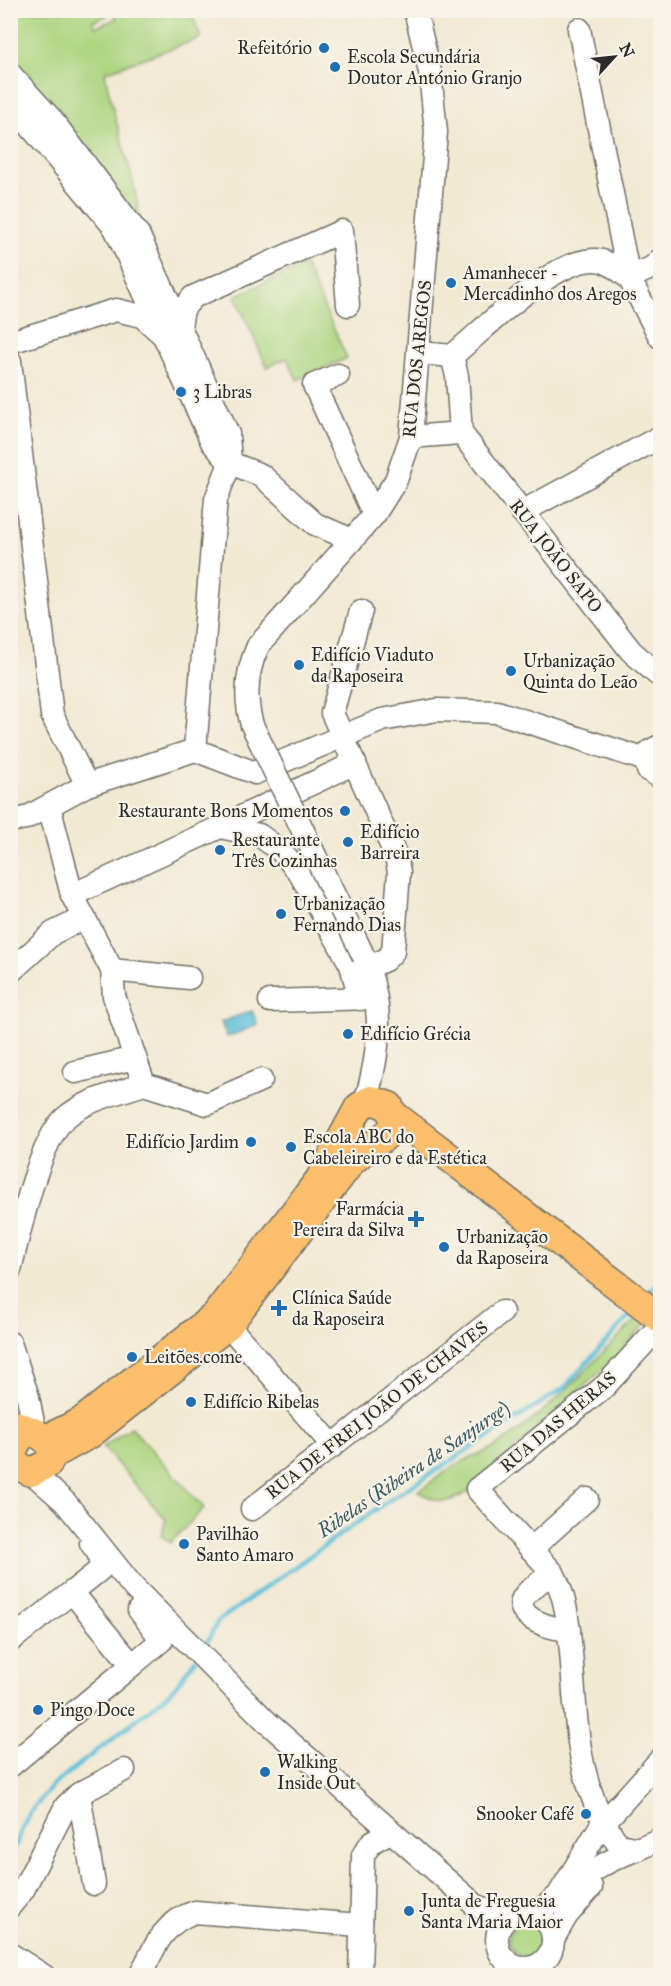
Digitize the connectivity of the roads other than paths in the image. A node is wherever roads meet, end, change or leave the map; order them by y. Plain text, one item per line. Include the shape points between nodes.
1 (417, 14) edge
2 (579, 29) dead end
3 (10, 74) edge
4 (10, 102) edge
5 (45, 126) junction
6 (660, 260) edge
7 (133, 268) junction
8 (629, 278) junction
9 (348, 304) dead end
10 (116, 310) junction
11 (172, 331) junction
12 (660, 338) edge
13 (10, 342) edge
14 (420, 353) junction
15 (452, 356) junction
16 (10, 361) edge
17 (338, 375) dead end
18 (461, 433) junction
19 (411, 437) junction
20 (660, 437) edge
21 (230, 463) junction
22 (522, 512) junction
23 (374, 515) junction
24 (340, 548) junction
25 (361, 611) dead end
26 (657, 674) dead end
27 (342, 737) junction
28 (195, 750) junction
29 (656, 761) edge
30 (355, 763) junction
31 (87, 785) junction
32 (49, 806) junction
33 (10, 821) edge
34 (220, 827) junction
35 (72, 895) junction
36 (84, 918) junction
37 (366, 962) junction
38 (112, 970) junction
39 (10, 972) edge
40 (189, 978) dead end
41 (368, 999) junction
42 (270, 1000) dead end
43 (135, 1058) junction
44 (75, 1072) dead end
45 (261, 1080) dead end
46 (144, 1084) junction
47 (376, 1120) junction
48 (10, 1270) edge
49 (502, 1312) dead end
50 (660, 1318) edge
51 (228, 1325) junction
52 (660, 1326) edge
53 (10, 1344) edge
54 (333, 1446) junction
55 (26, 1450) edge
56 (587, 1499) dead end
57 (71, 1509) junction
58 (252, 1509) dead end
59 (531, 1549) junction
60 (117, 1567) junction
61 (553, 1573) junction
62 (72, 1592) junction
63 (568, 1629) junction
64 (10, 1641) edge
65 (132, 1665) junction
66 (660, 1760) edge
67 (10, 1766) edge
68 (124, 1770) dead end
69 (79, 1794) junction
70 (604, 1821) junction
71 (390, 1832) junction
72 (660, 1839) edge
73 (639, 1849) junction
74 (94, 1884) dead end
75 (10, 1906) edge
76 (506, 1919) junction
77 (360, 1925) junction
78 (546, 1930) junction
79 (10, 1954) edge
80 (526, 1971) edge
81 (44, 1976) edge
82 (140, 1976) edge
83 (360, 1976) edge
84 (556, 1976) edge

1 - 14 street, RUA DOS AREGOS via 430,72 436,132
2 - 8 street
3 - 5 street
4 - 5 street
5 - 7 street via 115,228
5 - 11 street via 138,234
6 - 8 street
7 - 10 street via 130,290
7 - 11 street
8 - 12 street
8 - 15 street via 609,263 593,260 563,269 542,280
9 - 11 street via 342,231 193,297
10 - 11 street via 142,316
10 - 13 street
11 - 21 street via 228,434
14 - 15 street
14 - 19 street, RUA DOS AREGOS
15 - 18 street
16 - 31 street via 52,715
17 - 23 street via 314,385
18 - 19 street
18 - 22 street, RUA JOÃO SAPO
19 - 23 street, RUA DOS AREGOS via 396,480
20 - 22 street
21 - 24 street via 261,475
21 - 28 street via 216,499
22 - 26 street, RUA JOÃO SAPO via 631,651
23 - 24 street, RUA DOS AREGOS
24 - 37 street, RUA DOS AREGOS, bridge via 258,646 247,682 247,704 252,724
25 - 27 street via 332,713
27 - 28 street via 255,772
27 - 29 street via 382,720 437,710 497,712
27 - 30 street
28 - 31 street
30 - 34 street
30 - 37 street via 396,856 399,872 393,952 386,960
31 - 32 street
32 - 33 street
32 - 35 street
34 - 35 street
34 - 41 street via 259,835 281,851 299,872
35 - 36 street
36 - 38 street
36 - 39 street via 53,933
37 - 41 street
38 - 40 street
38 - 43 street via 114,996
41 - 42 street
41 - 47 street via 378,1029
43 - 44 street
43 - 46 street
45 - 46 street via 207,1104
46 - 48 street via 85,1106 57,1128 35,1180
47 - 50 main road via 434,1145
47 - 51 main road via 351,1162
47 - 55 main road via 320,1179 215,1316 81,1422
49 - 54 street, RUA DE FREI JOÃO DE CHAVES
51 - 54 street
51 - 55 main road via 90,1434
52 - 59 street, RUA DAS HERAS via 605,1386 477,1490
53 - 55 street via 28,1397
54 - 58 street, RUA DE FREI JOÃO DE CHAVES
55 - 57 street
56 - 59 street
57 - 60 street
57 - 62 street via 79,1528 99,1554 101,1569
59 - 61 street
60 - 65 street via 118,1584 162,1640
60 - 71 street via 291,1744
61 - 63 street via 567,1609
61 - 63 street via 523,1598 522,1604 524,1611 544,1627
62 - 64 street
62 - 65 street
63 - 70 street via 582,1764 591,1796
65 - 67 street
66 - 70 street
68 - 69 street
69 - 74 street
69 - 75 street via 66,1806 23,1890
70 - 73 street via 620,1845
70 - 78 street via 558,1896
71 - 76 street via 475,1905
71 - 77 street via 372,1842 363,1855
72 - 73 street
73 - 78 street via 594,1869
76 - 78 street via 520,1912
76 - 80 street via 498,1935 500,1952
77 - 82 street via 195,1912 171,1923 160,1935
77 - 83 street
78 - 80 street via 544,1960
78 - 84 street
79 - 81 street

